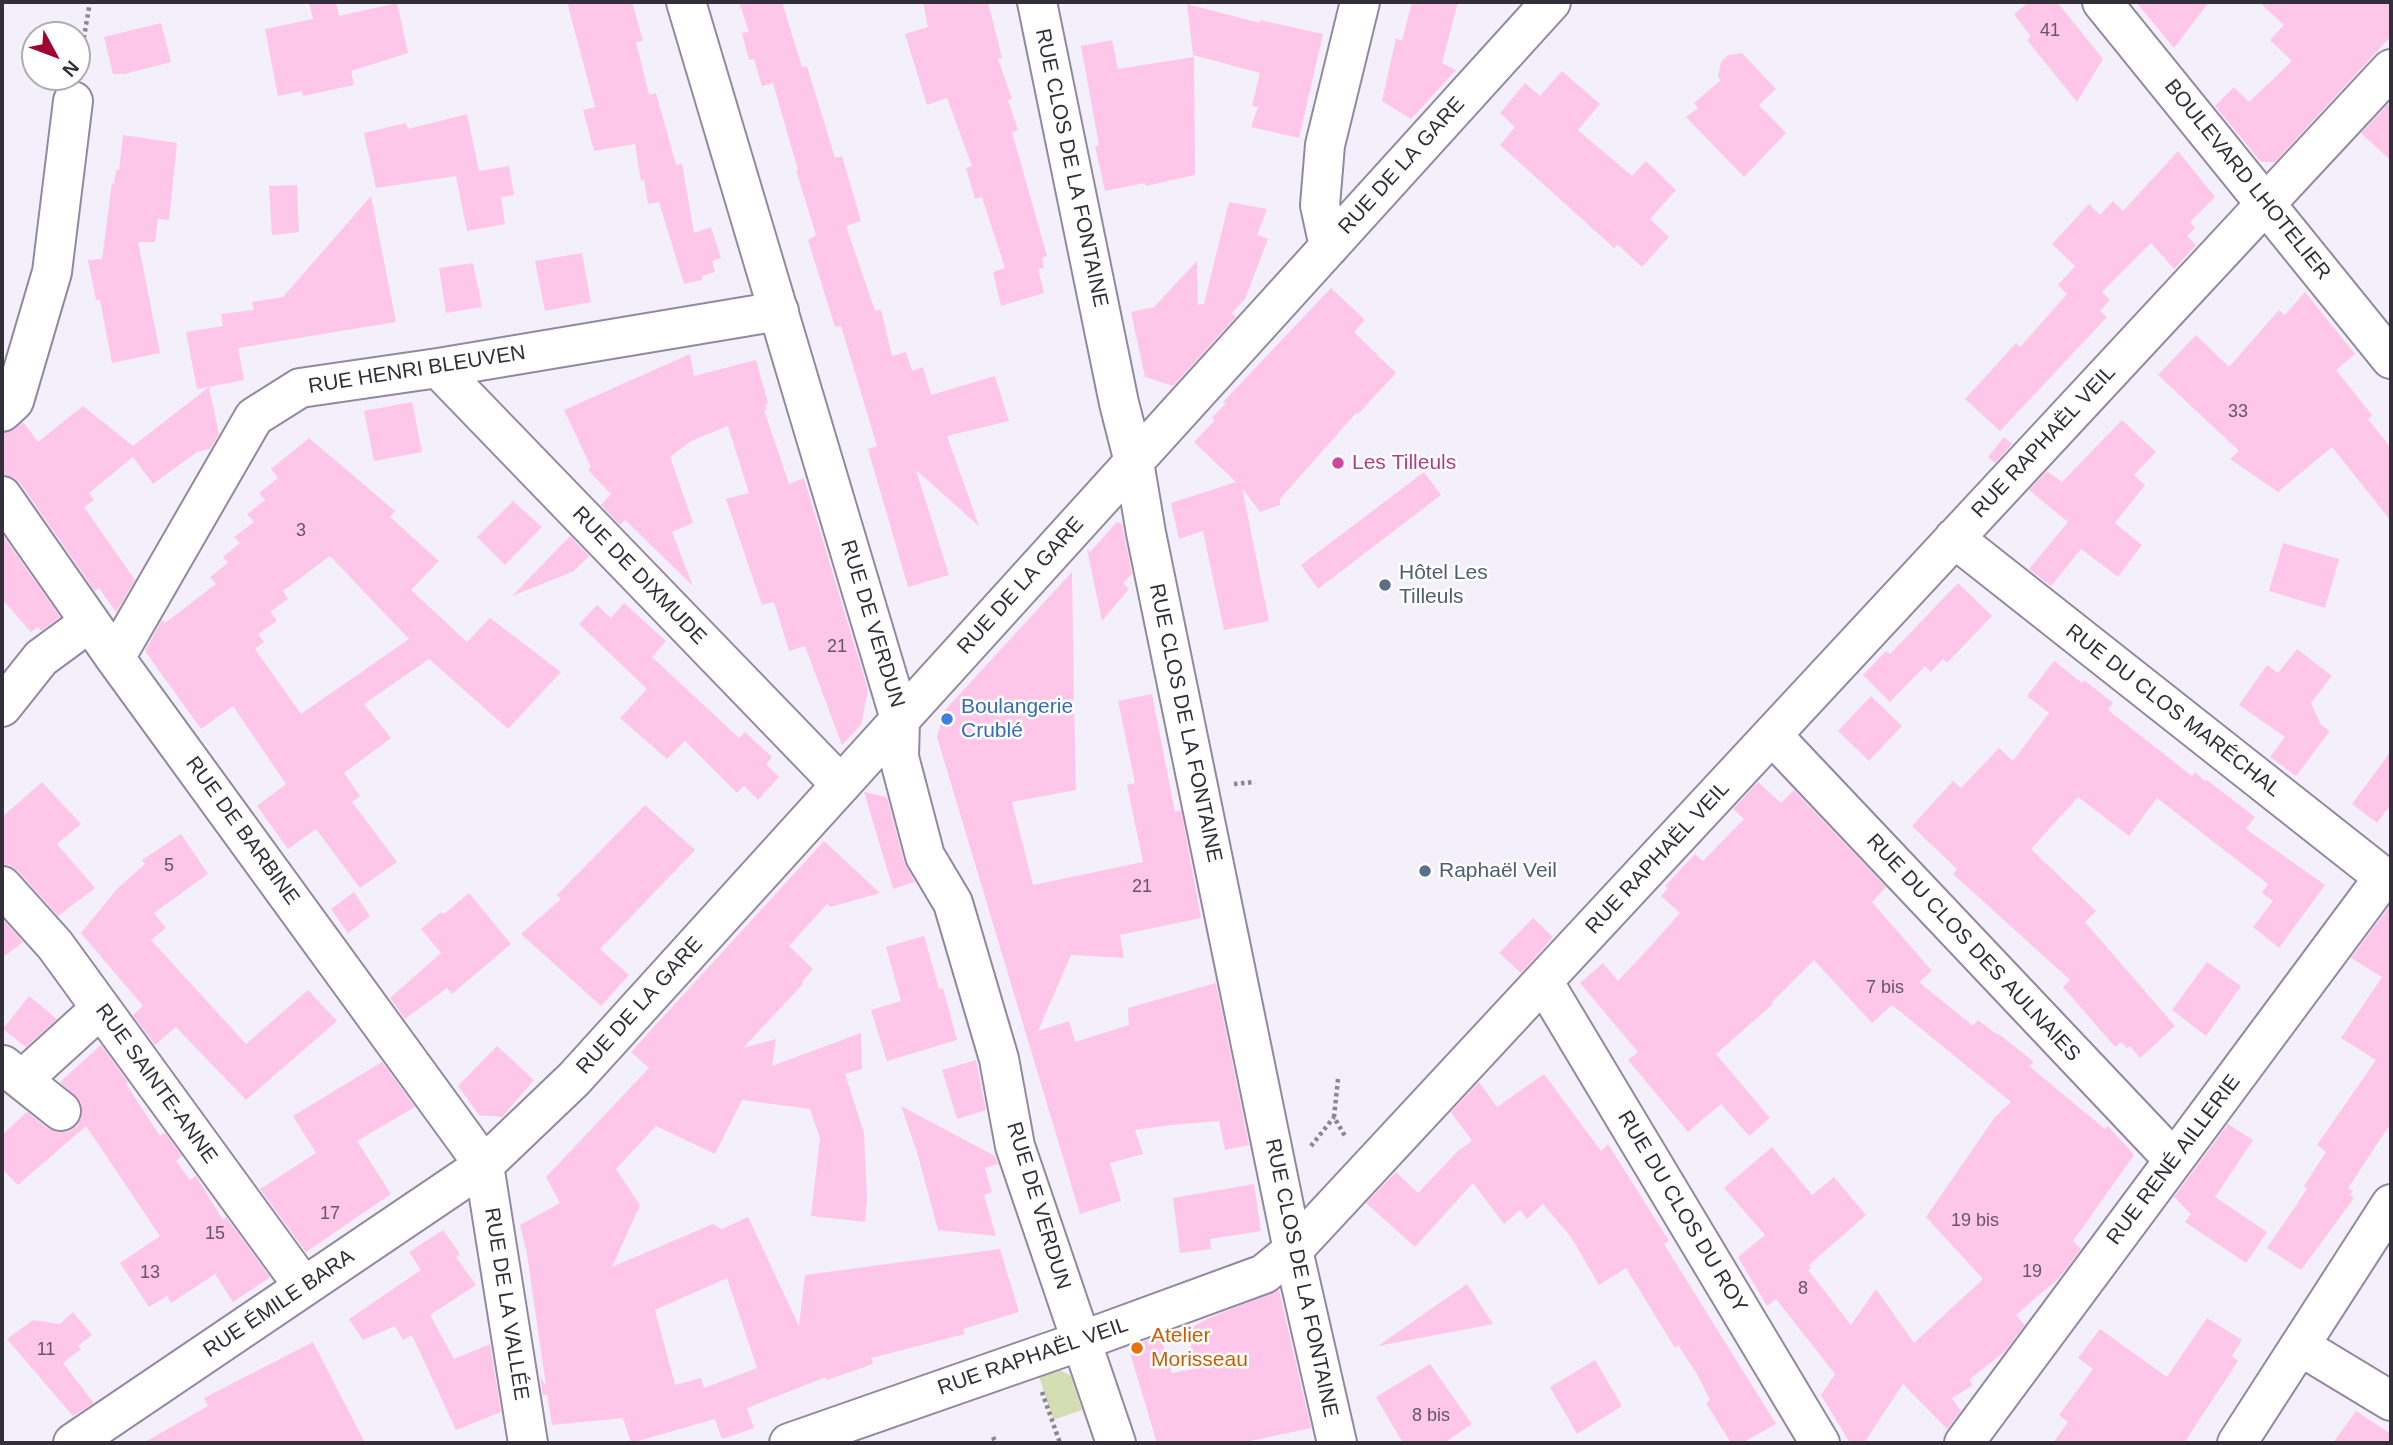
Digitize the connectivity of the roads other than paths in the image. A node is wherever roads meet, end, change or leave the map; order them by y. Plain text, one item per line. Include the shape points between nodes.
1 (686, 2) edge
2 (1037, 2) edge
3 (1360, 2) edge
4 (1551, 2) edge
5 (2102, 2) edge
6 (2391, 69) edge
7 (73, 101) road end
8 (2266, 203) junction
9 (1329, 247) junction
10 (779, 311) junction
11 (2391, 359) edge
12 (438, 368) junction
13 (2, 412) edge
14 (1134, 462) junction
15 (2, 496) edge
16 (1954, 538) junction
17 (90, 622) junction
18 (116, 658) junction
19 (2, 707) edge
20 (900, 719) junction
21 (1772, 735) junction
22 (841, 785) junction
23 (2388, 880) edge
24 (2, 886) edge
25 (1543, 981) junction
26 (100, 1009) junction
27 (12, 1071) edge
28 (61, 1111) dead end
29 (2174, 1160) junction
30 (484, 1165) junction
31 (2391, 1204) edge
32 (1293, 1250) junction
33 (304, 1287) junction
34 (1081, 1341) junction
35 (2300, 1346) junction
36 (2391, 1401) edge
37 (73, 1443) edge
38 (528, 1443) edge
39 (789, 1443) edge
40 (1116, 1443) edge
41 (1337, 1443) edge
42 (1820, 1443) edge
43 (1964, 1443) edge
44 (2237, 1443) edge

1 - 10 street, RUE DE VERDUN
2 - 14 street, RUE CLOS DE LA FONTAINE
3 - 9 street via 1325,145 1320,205
4 - 9 street, RUE DE LA GARE
5 - 8 street, BOULEVARD LHOTELIER
6 - 8 street, RUE RAPHAËL VEIL
7 - 13 street via 52,272 14,401
8 - 11 street, BOULEVARD LHOTELIER
8 - 16 street, RUE RAPHAËL VEIL
9 - 14 street, RUE DE LA GARE
10 - 12 street, RUE HENRI BLEUVEN
10 - 20 street, RUE DE VERDUN
12 - 18 street, RUE HENRI BLEUVEN via 300,388 254,417
12 - 22 street, RUE DE DIXMUDE
14 - 20 street, RUE DE LA GARE
14 - 32 street, RUE CLOS DE LA FONTAINE
15 - 17 street, RUE DE BARBINE
16 - 21 street, RUE RAPHAËL VEIL
16 - 23 street, RUE DU CLOS MARÉCHAL
17 - 18 street, RUE DE BARBINE
17 - 19 street via 41,658
18 - 30 street, RUE DE BARBINE
20 - 22 street, RUE DE LA GARE
20 - 34 street, RUE DE VERDUN via 899,758 925,856 953,903 999,1059 1015,1146
21 - 25 street, RUE RAPHAËL VEIL
21 - 29 street, RUE DU CLOS DES AULNAIES
22 - 30 street, RUE DE LA GARE via 574,1079
23 - 29 street, RUE RENÉ AILLERIE
24 - 26 street, RUE SAINTE-ANNE via 55,945
25 - 32 street, RUE RAPHAËL VEIL
25 - 42 street, RUE DU CLOS DU ROY
26 - 27 street
26 - 33 street, RUE SAINTE-ANNE
27 - 28 street
29 - 43 street, RUE RENÉ AILLERIE
30 - 33 street, RUE ÉMILE BARA
30 - 38 street, RUE DE LA VALLÉE
31 - 35 street
32 - 34 street, RUE RAPHAËL VEIL via 1264,1274
32 - 41 street, RUE CLOS DE LA FONTAINE
33 - 37 street, RUE ÉMILE BARA
34 - 39 street, RUE RAPHAËL VEIL
34 - 40 street, RUE DE VERDUN
35 - 36 street
35 - 44 street

